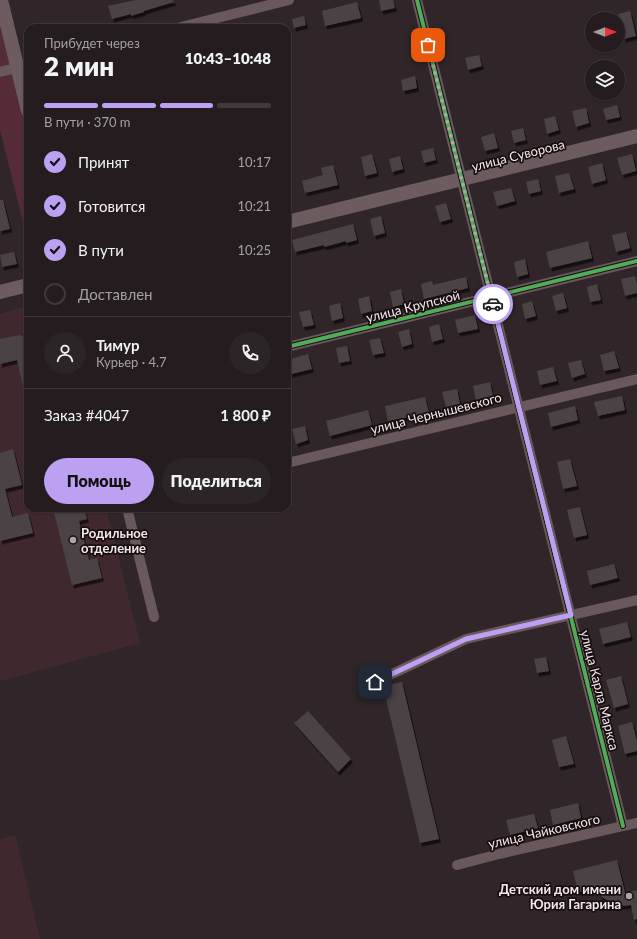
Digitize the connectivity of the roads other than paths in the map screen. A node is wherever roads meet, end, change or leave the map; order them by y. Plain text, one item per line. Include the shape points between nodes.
1 (1, 0) edge
2 (289, 0) edge
3 (417, 0) edge
4 (193, 24) edge
5 (23, 66) edge
6 (0, 72) edge
7 (637, 136) edge
8 (462, 180) junction
9 (291, 221) edge
10 (637, 261) edge
11 (24, 286) edge
12 (0, 292) edge
13 (491, 298) junction
14 (291, 346) edge
15 (637, 379) edge
16 (518, 407) junction
17 (291, 462) edge
18 (128, 512) edge
19 (637, 600) edge
20 (571, 615) junction
21 (154, 617) dead end
22 (375, 682) dead end
23 (637, 823) edge
24 (623, 826) junction
25 (457, 865) dead end

1 - 5 street
2 - 4 street
3 - 8 street, улица Карла Маркса
5 - 6 street
7 - 8 street, улица Суворова
8 - 9 street, улица Суворова
8 - 13 street, улица Карла Маркса
10 - 13 street, улица Крупской
11 - 12 street
13 - 14 street, улица Крупской
13 - 16 street, улица Карла Маркса
15 - 16 street, улица Чернышевского
16 - 17 street, улица Чернышевского
16 - 20 street, улица Карла Маркса
18 - 21 street
19 - 20 street
20 - 22 street via 466,639
20 - 24 street, улица Карла Маркса
23 - 24 street, улица Чайковского
24 - 25 street, улица Чайковского

